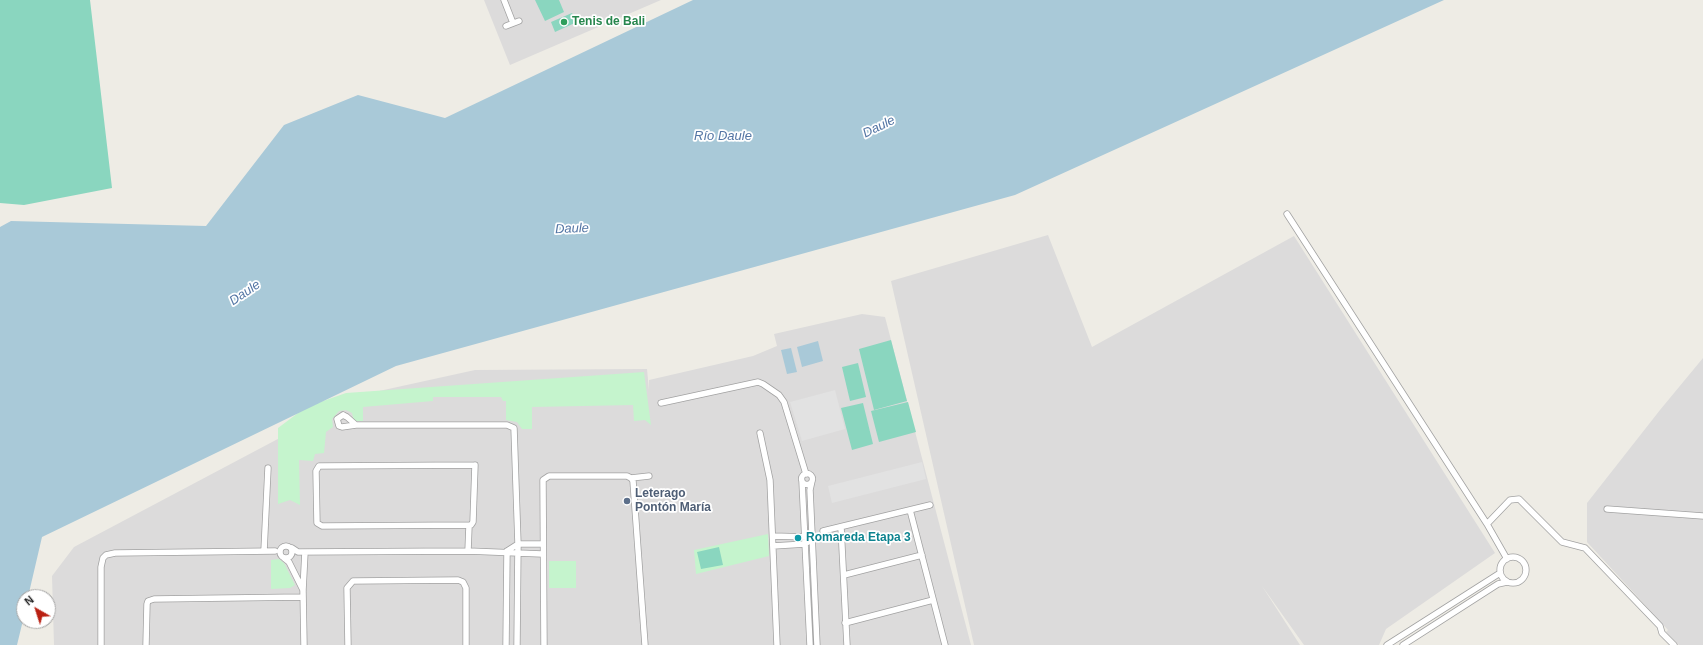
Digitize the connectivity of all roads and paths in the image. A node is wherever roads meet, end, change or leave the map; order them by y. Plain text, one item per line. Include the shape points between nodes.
1 (504, 0) edge
2 (519, 21) dead end
3 (513, 24) junction
4 (506, 26) dead end
5 (1286, 214) dead end
6 (661, 403) dead end
7 (356, 425) dead end
8 (760, 433) dead end
9 (268, 468) dead end
10 (806, 474) junction
11 (649, 476) dead end
12 (631, 478) junction
13 (802, 481) junction
14 (812, 481) junction
15 (930, 505) dead end
16 (1607, 509) dead end
17 (910, 510) junction
18 (1703, 516) edge
19 (1487, 524) junction
20 (469, 526) junction
21 (841, 527) junction
22 (823, 531) dead end
23 (773, 536) junction
24 (804, 536) junction
25 (812, 540) junction
26 (518, 544) junction
27 (543, 544) junction
28 (805, 544) junction
29 (773, 546) junction
30 (292, 548) junction
31 (264, 551) junction
32 (468, 551) junction
33 (507, 551) junction
34 (298, 552) junction
35 (305, 552) junction
36 (517, 552) junction
37 (280, 553) junction
38 (542, 554) junction
39 (922, 555) junction
40 (291, 556) junction
41 (1507, 559) junction
42 (1500, 573) junction
43 (844, 574) junction
44 (1507, 582) junction
45 (303, 590) junction
46 (303, 597) junction
47 (933, 600) junction
48 (845, 623) junction
49 (101, 645) edge
50 (146, 645) edge
51 (304, 645) edge
52 (348, 645) edge
53 (466, 645) edge
54 (506, 645) edge
55 (517, 645) edge
56 (544, 645) edge
57 (645, 645) edge
58 (777, 645) edge
59 (810, 645) edge
60 (817, 645) edge
61 (847, 645) edge
62 (945, 645) edge
63 (1387, 645) edge
64 (1403, 645) edge
65 (1674, 645) edge

1 - 3 street
2 - 3 street
3 - 4 street
5 - 19 street
6 - 10 street via 758,382 763,384 779,395 784,402
7 - 26 street via 512,426 515,436
8 - 23 street via 770,480
9 - 31 street
10 - 13 street
10 - 14 street via 811,476
11 - 12 street
12 - 27 street via 544,478
12 - 57 street
13 - 14 street via 807,485
13 - 24 street
14 - 25 street
15 - 17 street
16 - 18 street
17 - 21 street
17 - 39 street
19 - 41 street
19 - 65 street via 1510,500 1518,499 1562,542 1585,548 1660,626 1662,633
20 - 20 street via 473,522 475,465 322,466 317,469 317,522 320,526
20 - 32 street
21 - 22 street
21 - 43 street
23 - 24 street
23 - 29 street
24 - 25 street
24 - 28 street
25 - 28 street
25 - 60 street
26 - 27 street
26 - 33 street
26 - 36 street
27 - 38 street
28 - 29 street
28 - 59 street
29 - 58 street
30 - 34 street
30 - 37 street via 287,545
30 - 40 street
31 - 37 street
31 - 49 street via 106,555 101,568
32 - 33 street
32 - 35 street
33 - 36 street
33 - 54 street
34 - 35 street
34 - 40 street
35 - 45 street
36 - 38 street
36 - 55 street
37 - 40 street
37 - 45 street via 289,562
38 - 56 street
39 - 43 street
39 - 47 street
41 - 42 street
41 - 44 street via 1519,558 1524,562 1526,574 1522,580 1512,584
42 - 44 street
42 - 63 street
43 - 48 street
44 - 64 street via 1498,584
45 - 46 street
46 - 50 street via 151,600 146,607
46 - 51 street
47 - 48 street
47 - 62 street
48 - 61 street
52 - 53 street via 347,588 355,580 461,581 466,588

